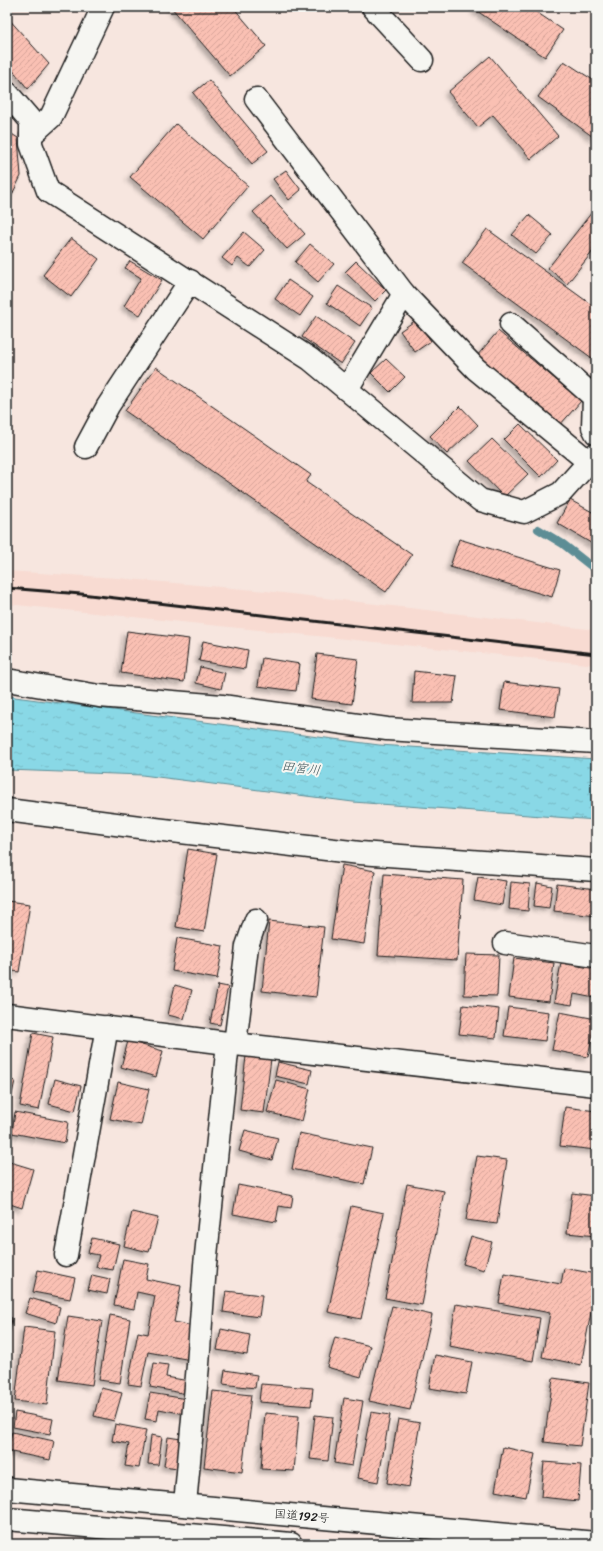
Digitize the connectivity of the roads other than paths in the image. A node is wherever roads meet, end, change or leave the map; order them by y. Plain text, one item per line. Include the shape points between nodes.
1 (103, 7) edge
2 (373, 7) edge
3 (422, 60) dead end
4 (7, 93) edge
5 (256, 99) dead end
6 (31, 135) junction
7 (190, 281) junction
8 (404, 294) junction
9 (511, 324) dead end
10 (347, 389) junction
11 (595, 395) edge
12 (596, 433) edge
13 (86, 447) dead end
14 (592, 458) edge
15 (7, 680) edge
16 (596, 742) edge
17 (7, 810) edge
18 (596, 870) edge
19 (256, 920) dead end
20 (505, 943) dead end
21 (596, 956) edge
22 (7, 1014) edge
23 (107, 1028) junction
24 (232, 1044) junction
25 (596, 1085) edge
26 (66, 1255) dead end
27 (7, 1489) edge
28 (185, 1504) junction
29 (7, 1518) edge
30 (178, 1539) edge
31 (596, 1543) edge
32 (291, 1544) edge

1 - 6 main road via 51,117
2 - 3 main road
4 - 6 main road via 31,121
5 - 8 main road
6 - 7 main road via 31,144 48,190
7 - 10 main road via 310,359
7 - 13 main road via 108,406
8 - 10 main road
8 - 14 main road via 476,368
9 - 11 main road
10 - 14 main road via 480,500 524,512 561,493
11 - 12 main road via 592,427
15 - 16 main road via 99,696 222,706 387,729
17 - 18 main road via 360,852
19 - 24 main road via 247,946
20 - 21 main road
22 - 23 main road
23 - 24 main road
23 - 26 main road
24 - 25 main road
24 - 28 main road via 205,1265
27 - 28 main road, 国道192号
28 - 31 main road, 国道192号
29 - 30 main road
30 - 32 main road

